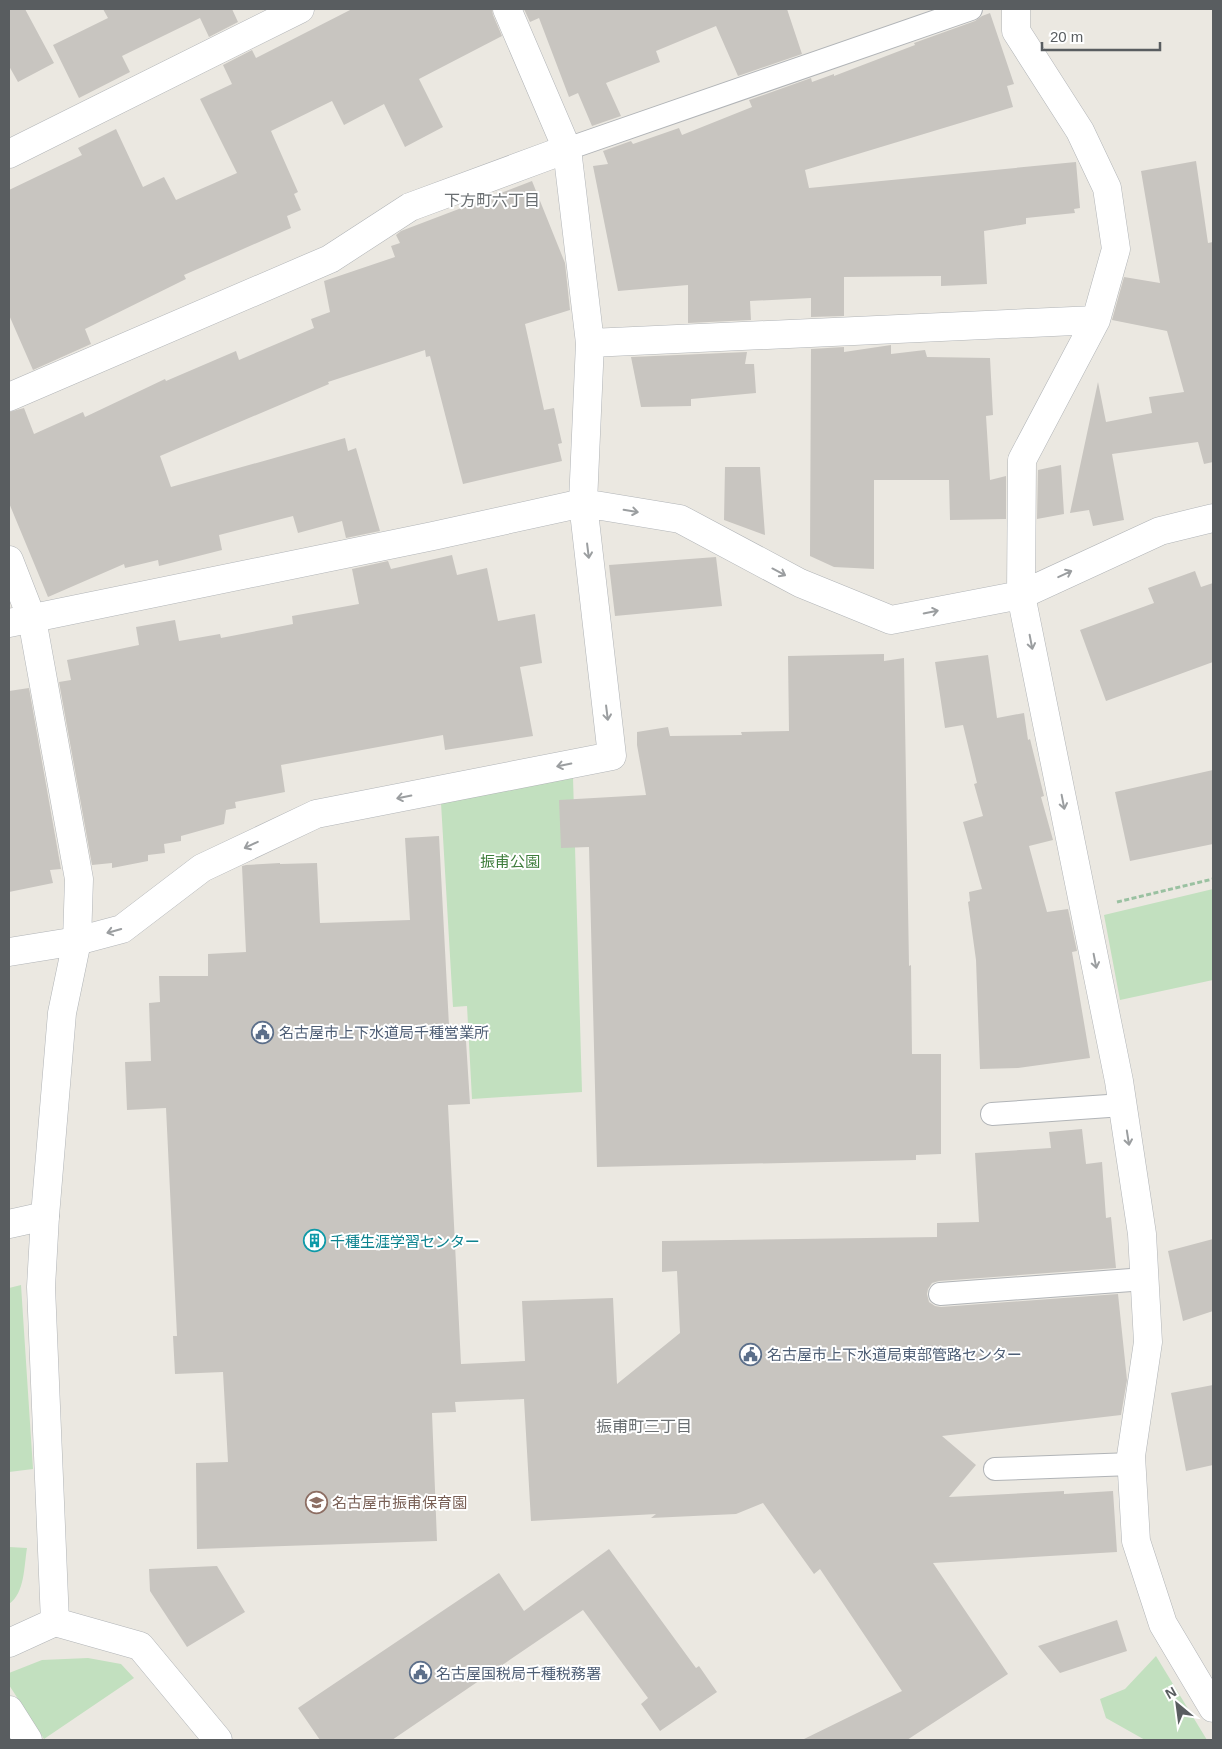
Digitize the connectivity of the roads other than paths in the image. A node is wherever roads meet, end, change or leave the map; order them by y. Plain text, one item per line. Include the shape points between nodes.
1 (300, 9) edge
2 (507, 9) edge
3 (970, 9) edge
4 (1016, 9) edge
5 (567, 149) junction
6 (9, 154) edge
7 (1096, 320) junction
8 (590, 343) junction
9 (9, 397) edge
10 (583, 503) junction
11 (1213, 518) edge
12 (9, 560) edge
13 (1021, 595) junction
14 (20, 621) edge
15 (77, 941) junction
16 (9, 952) edge
17 (1123, 1105) junction
18 (992, 1114) dead end
19 (45, 1216) junction
20 (9, 1224) edge
21 (1145, 1279) junction
22 (940, 1294) dead end
23 (1132, 1464) junction
24 (995, 1469) dead end
25 (55, 1622) junction
26 (9, 1643) edge
27 (1213, 1708) edge
28 (9, 1710) edge
29 (28, 1740) edge
30 (218, 1740) edge

1 - 6 street
2 - 5 street
3 - 5 lane
4 - 7 street via 1016,31 1080,130 1107,188 1116,249
5 - 8 street
5 - 9 street via 410,207 330,259
7 - 8 street
7 - 13 street via 1022,460
8 - 10 street
10 -> 13 street via 680,519 800,584 890,620
10 - 14 street
10 -> 15 street via 612,756 316,814 202,868 122,929
13 -> 11 street via 1160,531
12 - 14 street
13 -> 17 street
14 - 15 street via 79,879
15 - 16 street
15 - 19 street via 62,1014
17 - 18 lane
17 -> 21 street via 1142,1234
19 - 20 street
19 - 25 street via 41,1286
21 - 22 lane
21 - 23 street via 1148,1342
23 - 24 lane
23 - 27 street via 1136,1540 1163,1624
25 - 26 street
25 - 30 street via 140,1646
28 - 29 street

